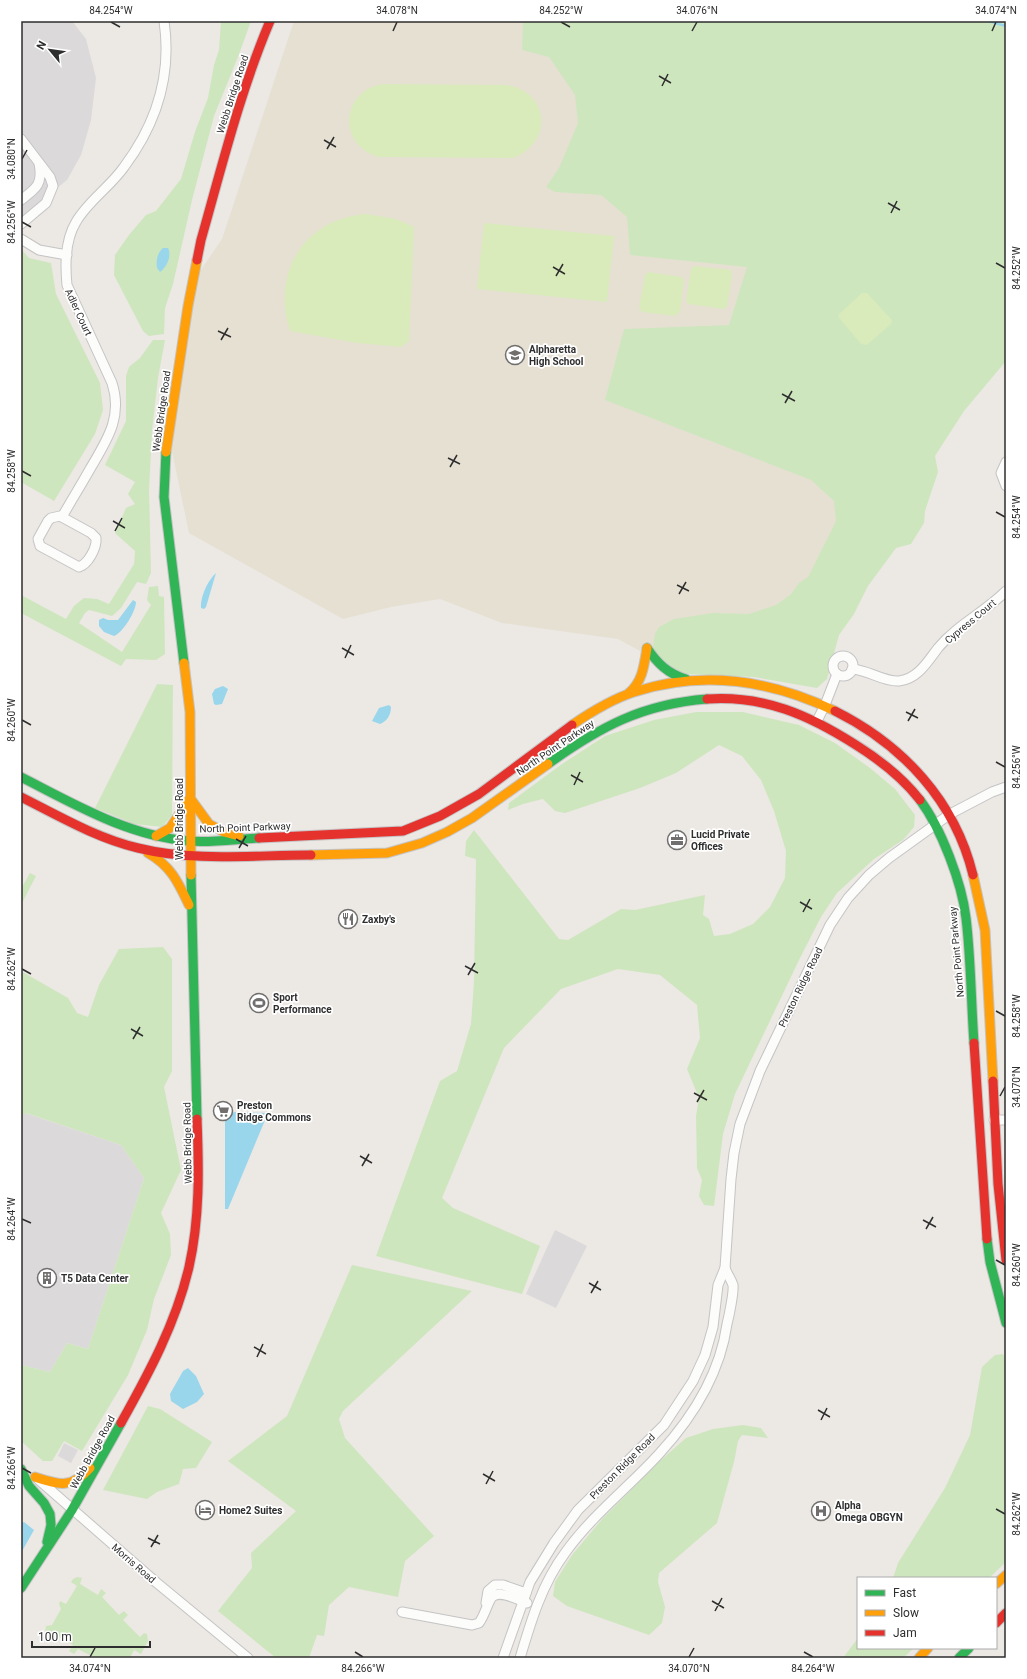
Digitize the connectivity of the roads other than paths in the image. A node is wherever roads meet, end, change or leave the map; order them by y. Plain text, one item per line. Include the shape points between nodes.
1 (164, 21) edge
2 (270, 21) edge
3 (21, 139) edge
4 (39, 162) junction
5 (21, 200) edge
6 (21, 224) edge
7 (21, 237) edge
8 (67, 255) junction
9 (1006, 462) edge
10 (1006, 486) edge
11 (62, 517) junction
12 (1006, 591) edge
13 (852, 669) junction
14 (837, 674) junction
15 (690, 679) junction
16 (622, 697) junction
17 (825, 705) junction
18 (817, 721) junction
19 (21, 777) edge
20 (1006, 787) edge
21 (21, 797) edge
22 (190, 798) junction
23 (950, 814) junction
24 (935, 825) junction
25 (156, 836) junction
26 (248, 838) junction
27 (190, 841) junction
28 (140, 848) junction
29 (190, 855) junction
30 (192, 910) junction
31 (994, 1120) junction
32 (1006, 1120) edge
33 (1006, 1260) edge
34 (725, 1268) junction
35 (1006, 1323) edge
36 (108, 1446) junction
37 (21, 1466) edge
38 (21, 1469) edge
39 (35, 1477) junction
40 (72, 1510) junction
41 (46, 1551) junction
42 (1006, 1575) edge
43 (997, 1583) edge
44 (21, 1588) edge
45 (524, 1598) junction
46 (536, 1607) junction
47 (402, 1612) dead end
48 (1006, 1613) edge
49 (997, 1622) edge
50 (927, 1649) edge
51 (932, 1649) edge
52 (968, 1649) edge
53 (248, 1658) edge
54 (503, 1658) edge
55 (520, 1658) edge
56 (919, 1658) edge
57 (928, 1658) edge
58 (959, 1658) edge

1 - 8 street, Adler Court via 165,75 154,114 125,166 76,222
2 - 22 main road, Webb Bridge Road via 237,111 201,240 166,442 164,498 190,712
3 - 4 street
4 - 5 street via 41,180 34,190
4 - 6 street via 53,186 46,203
7 - 8 street via 39,250
8 - 11 street, Adler Court via 66,277 70,293 109,374 116,401 111,434
9 - 10 street via 1001,473
11 - 11 street via 50,518 38,543 81,567 87,562 97,540 92,533
12 - 13 street, Cypress Court via 960,627 913,676 900,681 887,680 862,670
13 - 14 street via 846,675
13 - 14 street via 850,659 841,656 833,662 833,669
14 - 17 street
15 - 16 main road, North Point Parkway via 633,692
15 - 16 main road via 666,670 647,648 639,682
15 - 17 main road, North Point Parkway via 727,680 766,686 802,695
16 - 26 main road, North Point Parkway via 592,712 476,797 427,822 403,831
17 - 18 street
17 - 23 main road, North Point Parkway via 866,728 903,757 930,786
18 - 24 main road, North Point Parkway via 898,775 921,802
18 - 29 main road, North Point Parkway via 770,704 728,698 664,704 622,718 590,734 485,810 454,830 421,845 390,853
19 - 25 main road, North Point Parkway via 108,821
20 - 23 street, Preston Ridge Road
21 - 28 main road, North Point Parkway via 94,833
22 - 25 main road via 170,828
22 - 26 main road via 209,824 224,832
22 - 27 main road, Webb Bridge Road
23 - 24 street, Preston Ridge Road
23 - 31 main road, North Point Parkway via 970,862 979,892 985,930
24 - 34 street, Preston Ridge Road via 889,858 848,898 830,925 763,1064 748,1099 734,1153
24 - 35 main road, North Point Parkway via 956,874 966,917 985,1226 990,1262
25 - 27 main road, North Point Parkway
26 - 27 main road, North Point Parkway
27 - 29 main road, Webb Bridge Road
28 - 29 main road, North Point Parkway
28 - 30 main road via 170,868
29 - 30 main road, Webb Bridge Road
30 - 36 main road, Webb Bridge Road via 199,1182 196,1223 189,1267 177,1308 162,1346
31 - 32 street
31 - 33 main road, North Point Parkway
34 - 45 street, Preston Ridge Road via 718,1285 713,1327 705,1355 693,1382 664,1424 578,1510 530,1582
34 - 46 street, Preston Ridge Road via 733,1286 726,1337 720,1358 697,1407 660,1454 610,1502 565,1553
36 - 39 main road via 86,1474 76,1482 60,1485
36 - 40 main road, Webb Bridge Road
37 - 39 street, Morris Road
38 - 41 main road via 29,1486 50,1514 51,1525
39 - 40 street, Morris Road
40 - 41 main road, Webb Bridge Road
40 - 53 street, Morris Road
41 - 44 main road, Webb Bridge Road
42 - 43 main road
45 - 46 street
45 - 47 street via 503,1585 492,1586 488,1591 484,1616 479,1623 472,1624
45 - 54 street, Preston Ridge Road
46 - 55 street, Preston Ridge Road
48 - 49 main road
50 - 56 main road
51 - 57 main road
52 - 58 main road

